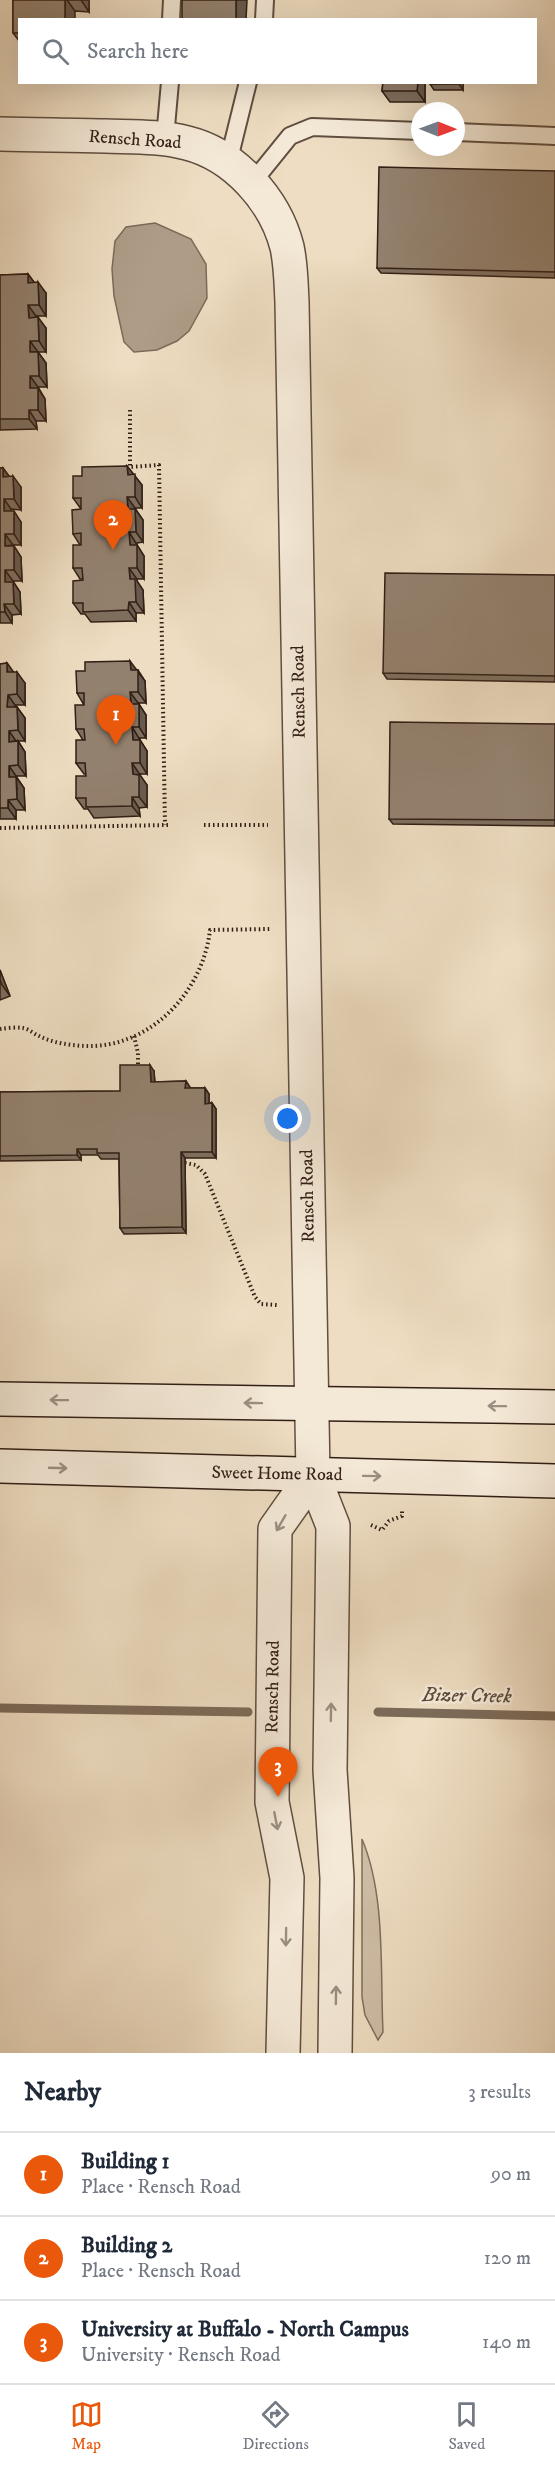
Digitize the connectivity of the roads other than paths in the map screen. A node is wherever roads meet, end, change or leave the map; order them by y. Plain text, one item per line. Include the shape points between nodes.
1 (172, 0) edge
2 (265, 0) edge
3 (171, 18) edge
4 (264, 18) edge
5 (170, 84) edge
6 (248, 84) edge
7 (411, 131) edge
8 (465, 132) edge
9 (0, 134) edge
10 (555, 136) edge
11 (165, 138) junction
12 (240, 173) junction
13 (0, 1399) edge
14 (312, 1404) junction
15 (555, 1407) edge
16 (0, 1466) edge
17 (313, 1475) junction
18 (555, 1481) edge
19 (283, 2053) edge
20 (335, 2053) edge

1 - 3 lane
2 - 4 lane
5 - 11 lane
6 - 12 lane
7 - 12 lane via 312,127 290,136
8 - 10 lane
9 - 11 street, Rensch Road
11 - 12 street, Rensch Road via 189,144
12 - 14 street, Rensch Road via 271,210 286,247 292,302
14 -> 13 street
15 -> 14 street
14 - 17 street, Rensch Road
16 -> 17 street, Sweet Home Road
17 -> 18 street, Sweet Home Road
17 -> 19 street, Rensch Road via 275,1529 272,1802 287,1878
20 -> 17 street, Rensch Road via 337,1878 330,1770 333,1526

